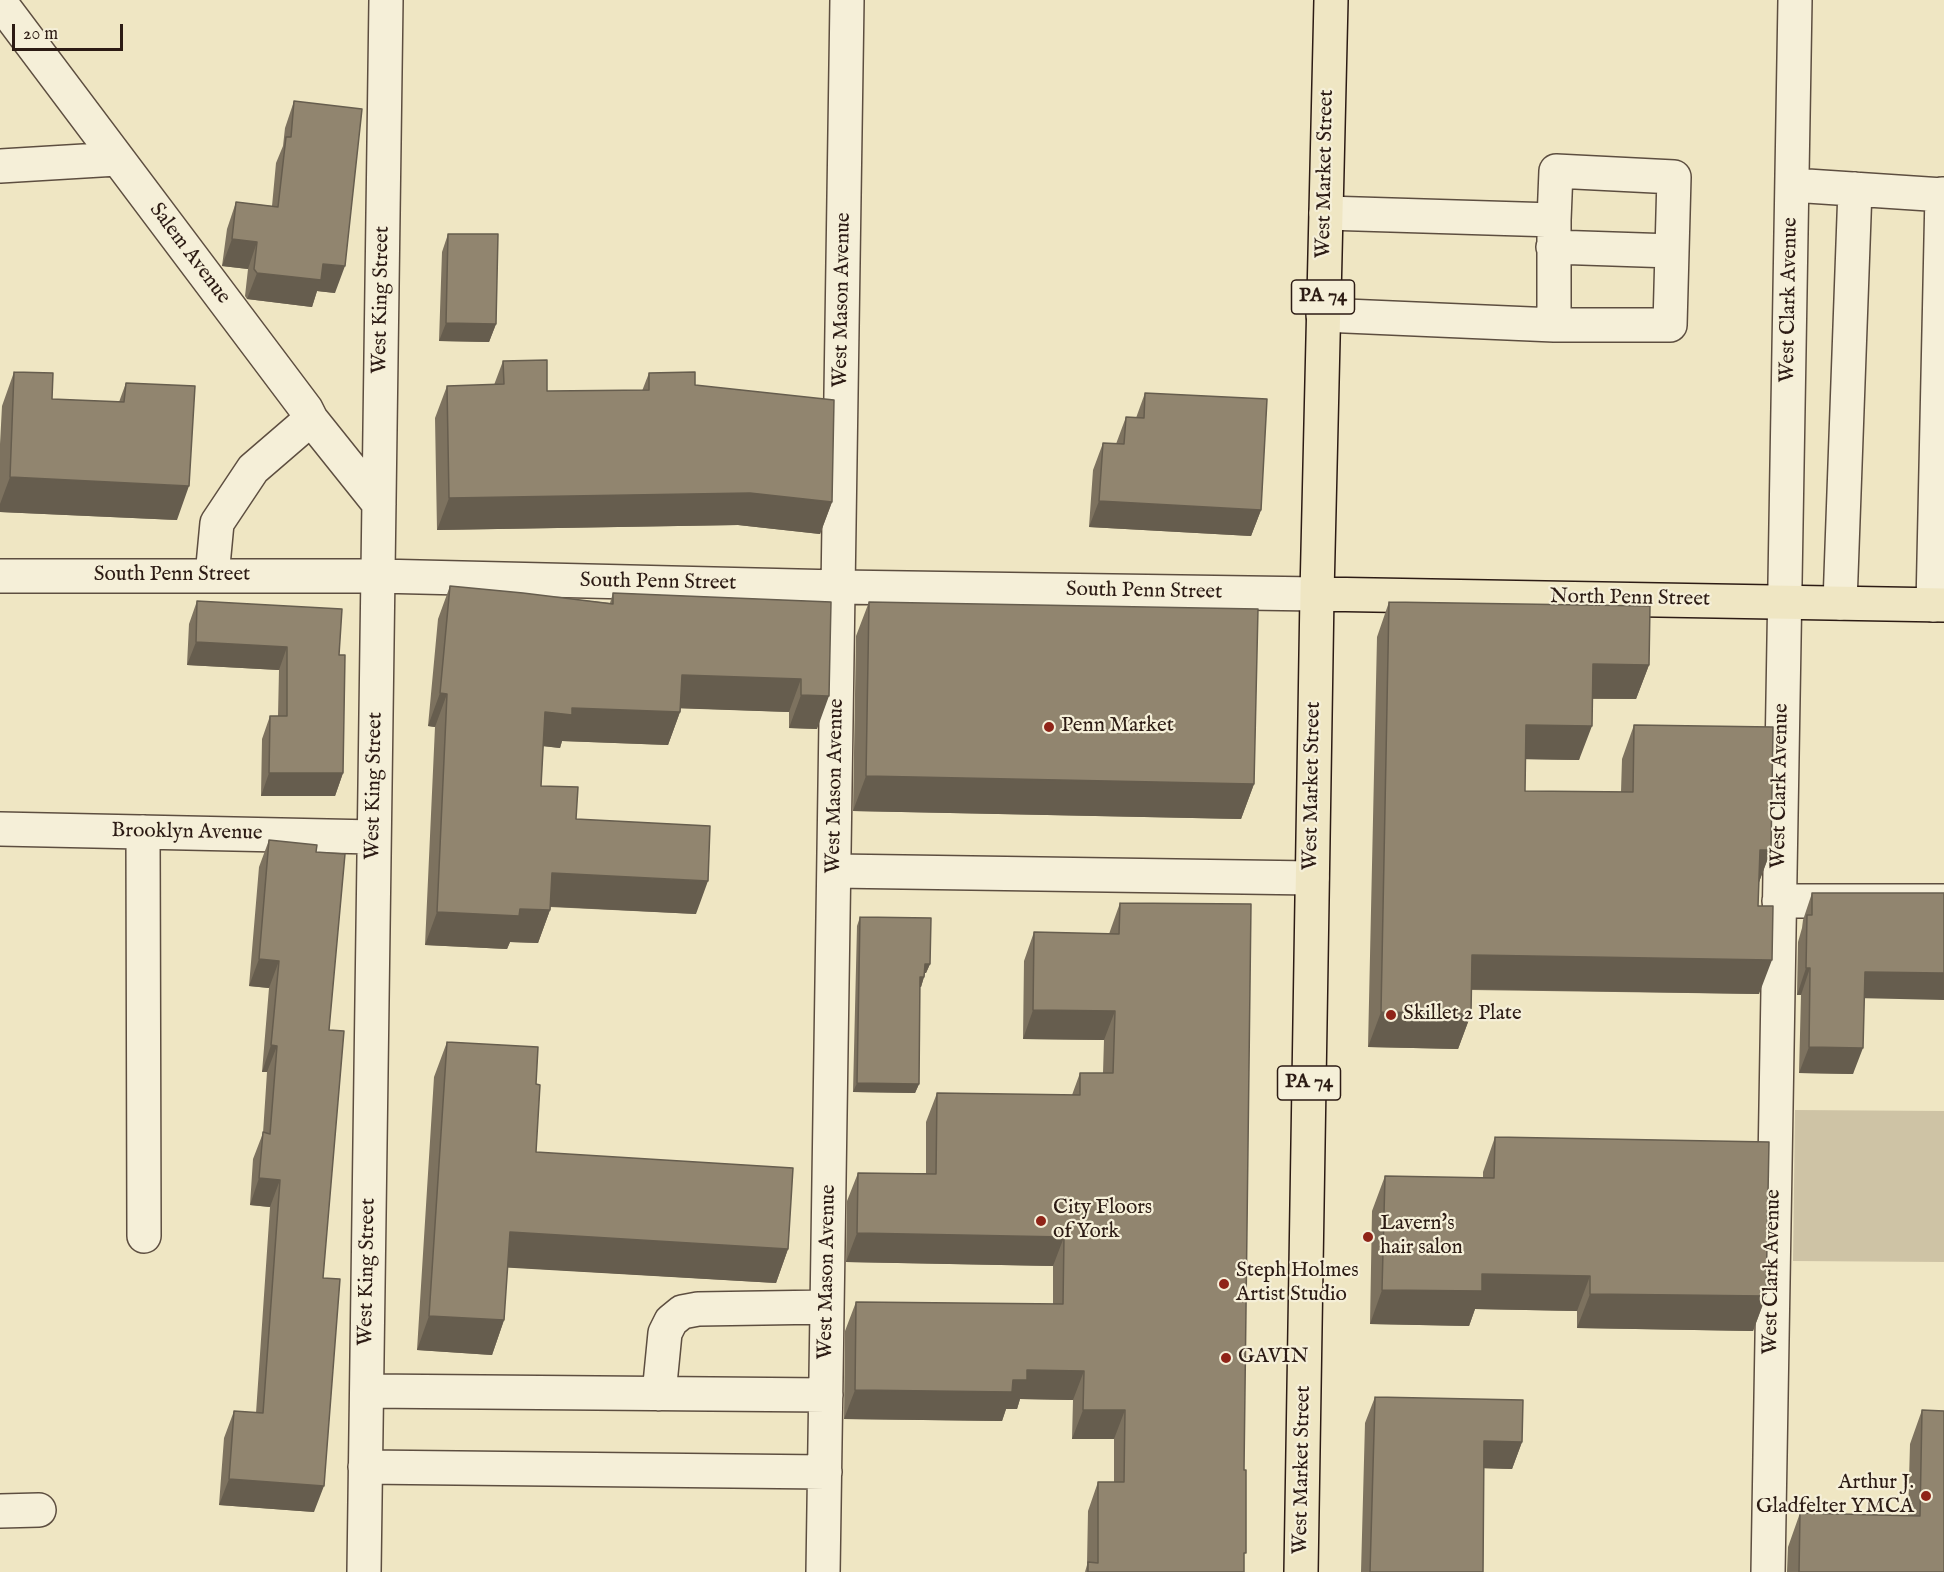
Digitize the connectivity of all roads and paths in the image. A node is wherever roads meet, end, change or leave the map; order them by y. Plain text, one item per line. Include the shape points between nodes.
1 (386, 0) edge
2 (847, 0) edge
3 (1331, 0) edge
4 (1795, 0) edge
5 (0, 3) edge
6 (117, 159) junction
7 (0, 166) edge
8 (1792, 185) junction
9 (1855, 189) junction
10 (1943, 194) edge
11 (1326, 213) junction
12 (1553, 234) junction
13 (1672, 251) junction
14 (1323, 315) junction
15 (1554, 325) junction
16 (311, 419) junction
17 (379, 504) junction
18 (0, 576) edge
19 (212, 576) junction
20 (378, 576) junction
21 (839, 587) junction
22 (1317, 594) junction
23 (1784, 601) junction
24 (1840, 603) junction
25 (1938, 605) edge
26 (0, 829) edge
27 (143, 832) junction
28 (374, 837) junction
29 (835, 871) junction
30 (1312, 878) junction
31 (1779, 901) junction
32 (1944, 901) edge
33 (144, 1236) dead end
34 (827, 1307) junction
35 (367, 1391) junction
36 (659, 1394) junction
37 (826, 1395) junction
38 (365, 1467) junction
39 (825, 1472) junction
40 (0, 1510) edge
41 (39, 1510) dead end
42 (364, 1572) edge
43 (823, 1572) edge
44 (1301, 1572) edge
45 (1768, 1572) edge

1 - 17 street, West King Street
2 - 21 street, West Mason Avenue
3 - 11 main road, West Market Street / PA 74
4 - 8 street, West Clark Avenue
5 - 6 street, Salem Avenue
6 - 7 street
6 - 16 street, Salem Avenue
8 - 9 street
8 - 23 street, West Clark Avenue
9 - 10 street
9 - 24 street
10 - 25 street
11 - 12 street
11 - 14 main road, West Market Street / PA 74
12 - 13 street
12 - 13 street via 1556,171 1674,177
12 - 15 street
13 - 15 street via 1670,325
14 - 15 street
14 - 22 main road, West Market Street / PA 74
16 - 17 street, Salem Avenue
16 - 19 street via 253,469 217,523
17 - 20 street, West King Street
18 - 19 street, South Penn Street
19 - 20 street, South Penn Street
20 - 21 street, South Penn Street
20 - 28 street, West King Street
21 - 22 street, South Penn Street
21 - 29 street, West Mason Avenue
22 - 23 main road, North Penn Street
22 - 30 main road, West Market Street / PA 74
23 - 24 main road, North Penn Street
23 - 31 street, West Clark Avenue
24 - 25 main road, North Penn Street
26 - 27 street, Brooklyn Avenue
27 - 28 street, Brooklyn Avenue
27 - 33 street
28 - 35 street, West King Street
29 - 30 street
29 - 34 street, West Mason Avenue
30 - 44 main road, West Market Street / PA 74
31 - 32 street
31 - 45 street, West Clark Avenue
34 - 36 street via 682,1312 665,1333
34 - 37 street, West Mason Avenue
35 - 36 street
35 - 38 street, West King Street
36 - 37 street
37 - 39 street, West Mason Avenue
38 - 39 street
38 - 42 street, West King Street
39 - 43 street, West Mason Avenue
40 - 41 street

